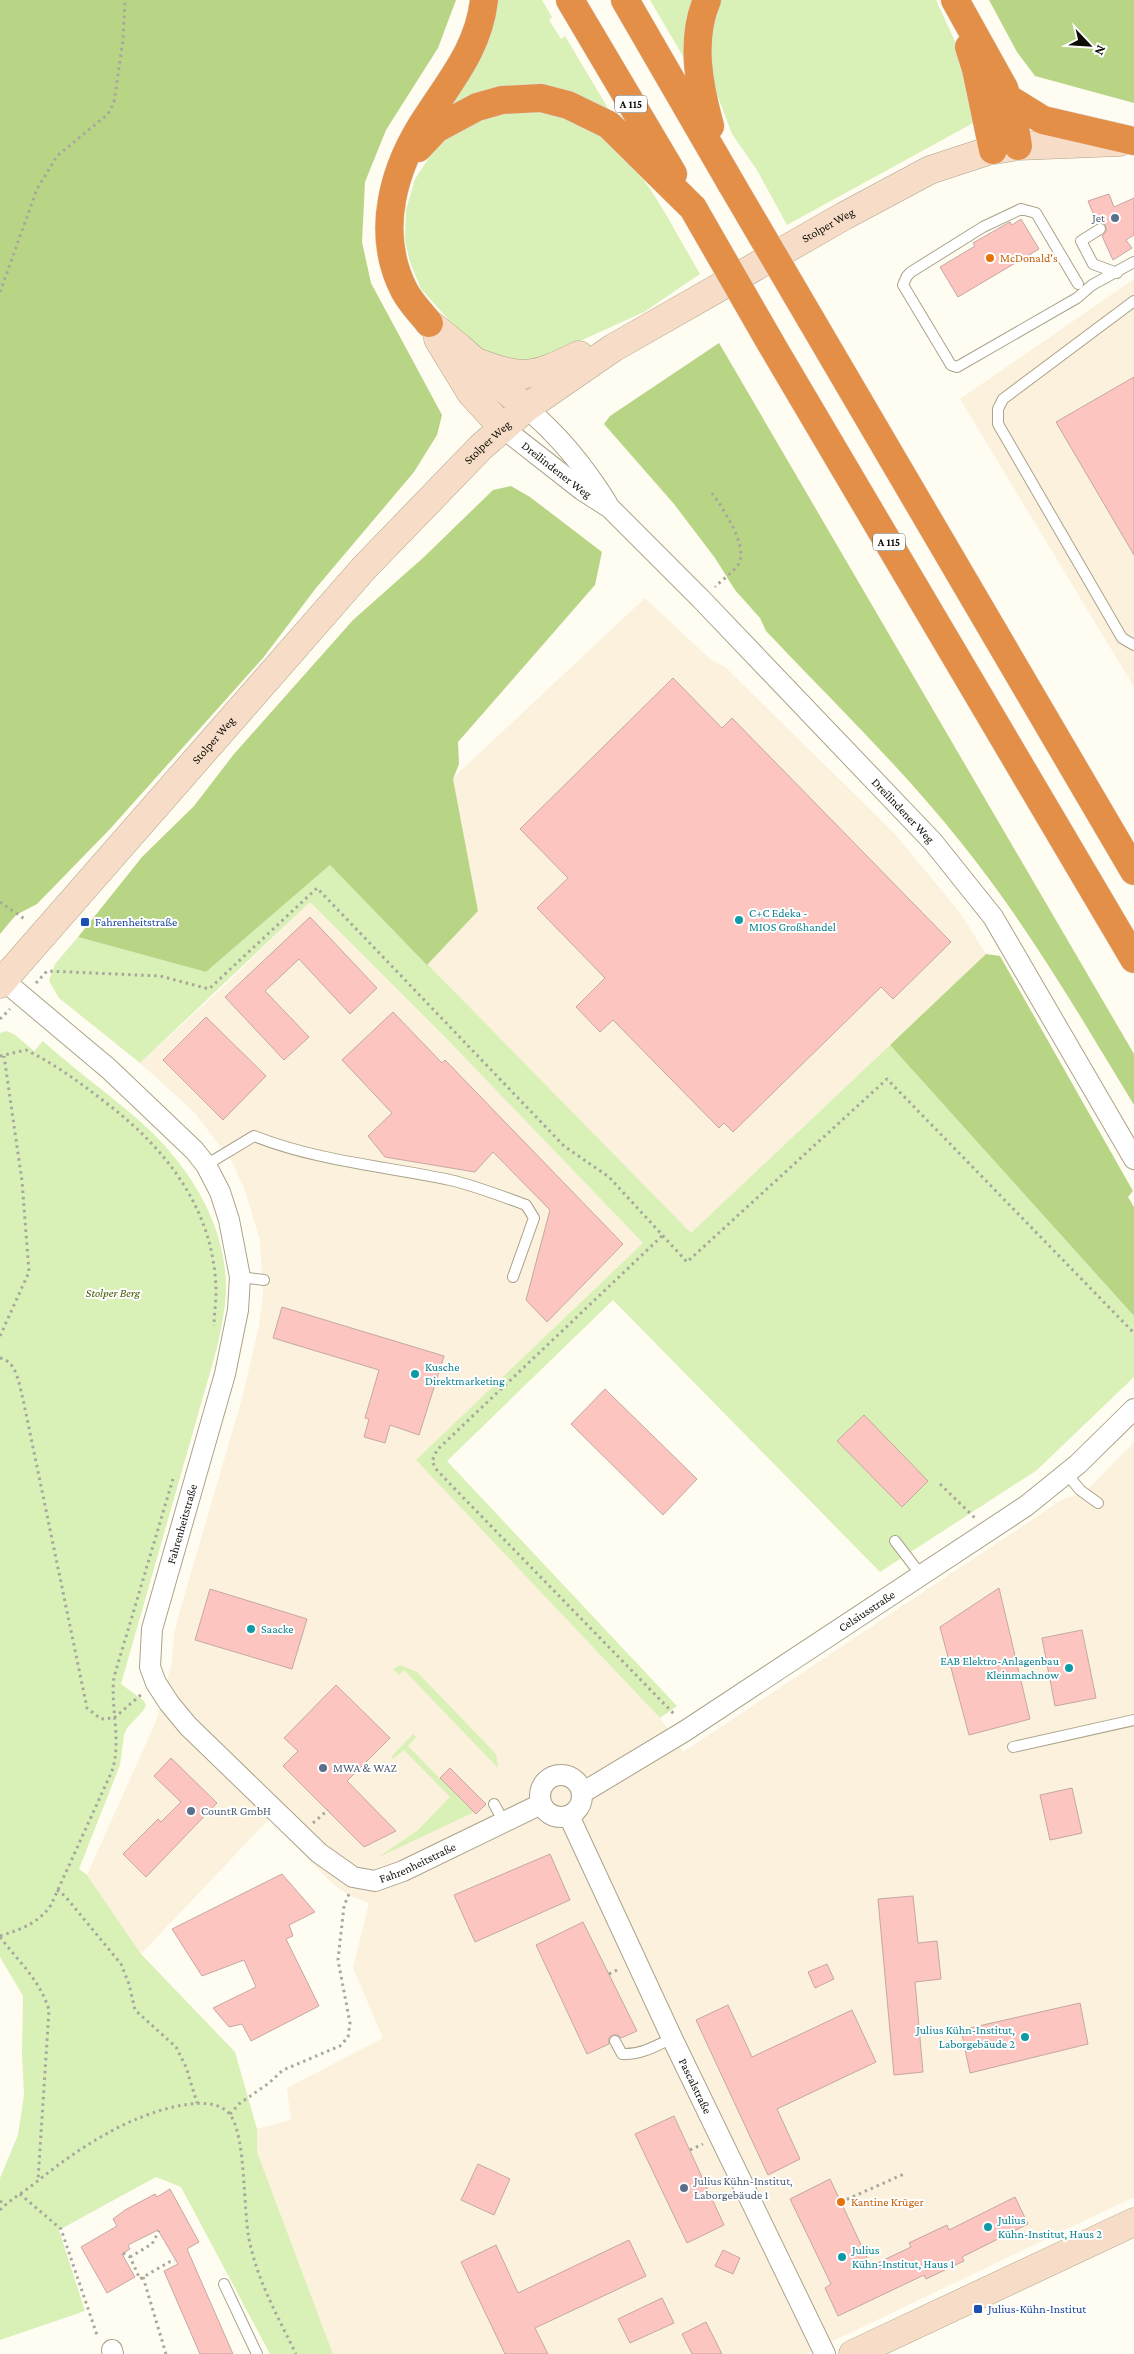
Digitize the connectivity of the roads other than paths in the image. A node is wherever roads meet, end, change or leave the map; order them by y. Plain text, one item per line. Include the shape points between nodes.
1 (484, 0) edge
2 (570, 0) edge
3 (625, 0) edge
4 (707, 0) edge
5 (956, 4) edge
6 (1006, 97) junction
7 (1134, 141) edge
8 (1006, 148) junction
9 (399, 168) junction
10 (726, 174) junction
11 (693, 208) junction
12 (1100, 229) dead end
13 (1134, 262) edge
14 (1117, 273) junction
15 (1078, 284) dead end
16 (1134, 301) edge
17 (429, 323) junction
18 (613, 348) junction
19 (474, 361) junction
20 (526, 408) junction
21 (503, 428) junction
22 (610, 508) junction
23 (1134, 645) edge
24 (1134, 870) edge
25 (1134, 960) edge
26 (2, 982) edge
27 (1134, 1159) edge
28 (206, 1165) junction
29 (240, 1277) junction
30 (513, 1278) dead end
31 (264, 1280) dead end
32 (1134, 1409) edge
33 (1066, 1474) junction
34 (1098, 1503) dead end
35 (895, 1540) dead end
36 (920, 1574) junction
37 (1134, 1720) edge
38 (1013, 1747) dead end
39 (582, 1793) junction
40 (494, 1804) dead end
41 (541, 1804) junction
42 (569, 1816) junction
43 (504, 1822) junction
44 (672, 2038) junction
45 (615, 2041) dead end
46 (1134, 2222) edge
47 (224, 2284) dead end
48 (863, 2352) edge
49 (257, 2354) edge
50 (825, 2354) edge

1 - 9 highway via 482,19 459,72 428,116
2 - 11 highway, A 115
3 - 10 highway
4 - 10 highway via 701,13 700,91
5 - 6 highway via 986,53
5 - 8 highway
6 - 7 highway via 1044,120
6 - 8 highway via 1013,116
7 - 8 street, Stolper Weg
8 - 18 street, Stolper Weg via 930,170
9 - 11 highway via 436,128 477,107 502,100 541,98 568,105 609,125
9 - 17 highway via 391,201 389,233 394,263 404,290
10 - 24 highway, bridge
11 - 25 highway, A 115, bridge
12 - 14 lane via 1081,241 1093,264
13 - 14 lane
14 - 15 lane via 958,367 951,365 903,285 911,272 984,227 1021,209 1036,213
16 - 23 lane via 1003,399 998,409 998,424 1122,638
17 - 19 street
17 - 21 street via 471,393
18 - 19 street via 592,349 543,372 523,375
18 - 20 street, Stolper Weg
19 - 20 street
20 - 21 street, Stolper Weg
20 - 22 street, Dreilindener Weg via 561,439
21 - 22 street, Dreilindener Weg
21 - 26 street, Stolper Weg via 364,568
22 - 27 street, Dreilindener Weg via 934,842 993,917
26 - 28 street, Fahrenheitstraße via 109,1069
28 - 29 street, Fahrenheitstraße via 229,1220
28 - 30 lane via 254,1136 337,1161 453,1181 526,1205 534,1218
29 - 31 lane
29 - 43 street, Fahrenheitstraße via 234,1338 152,1630 150,1667 156,1682 188,1726 319,1853 360,1880 385,1878
32 - 33 street, Celsiusstraße
33 - 34 lane
33 - 36 street, Celsiusstraße via 1026,1506
35 - 36 lane
36 - 39 street, Celsiusstraße via 685,1731
37 - 38 lane
39 - 41 street via 576,1780 555,1776 544,1783
39 - 42 street via 580,1807
40 - 43 lane
41 - 42 street via 549,1814
41 - 43 street, Fahrenheitstraße
42 - 44 street, Pascalstraße
44 - 45 lane via 631,2054 622,2054
44 - 50 street, Pascalstraße
46 - 48 street
47 - 49 lane

